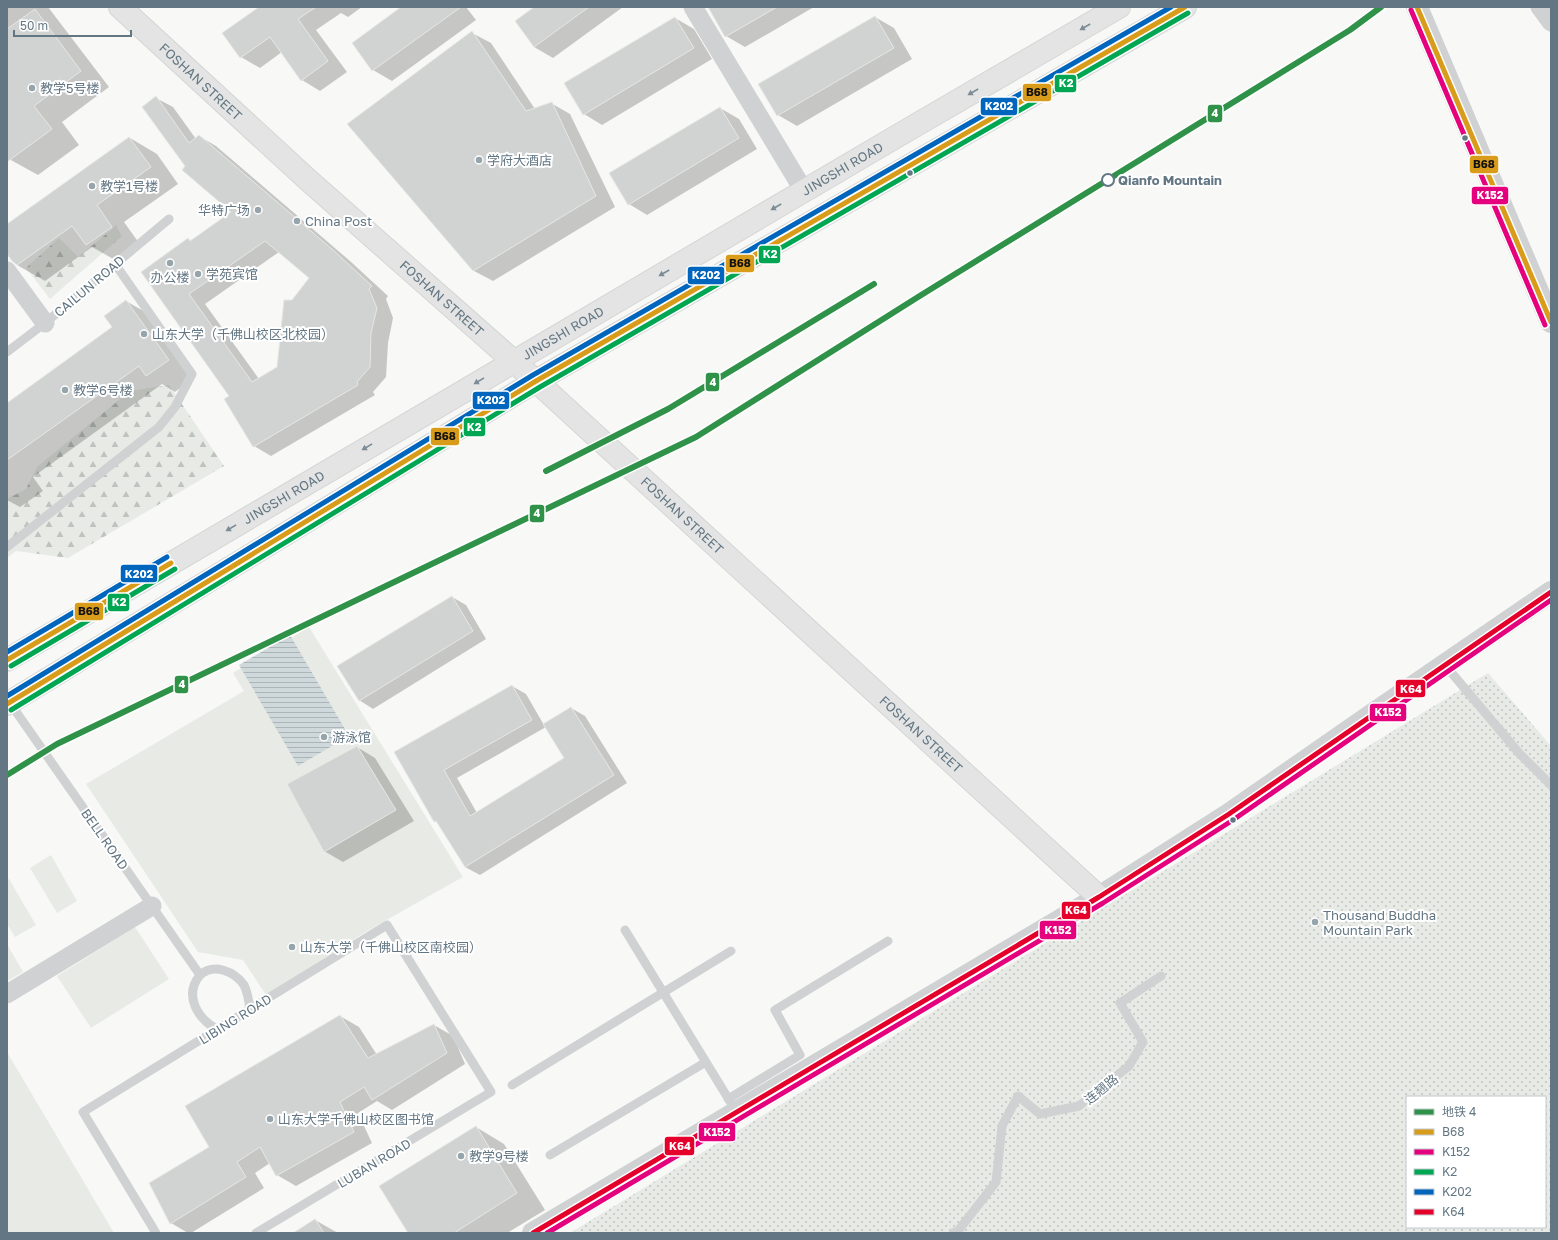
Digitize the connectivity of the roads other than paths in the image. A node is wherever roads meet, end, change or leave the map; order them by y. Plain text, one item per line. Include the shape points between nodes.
1 (120, 7) edge
2 (693, 7) edge
3 (1119, 7) edge
4 (1185, 7) edge
5 (1418, 7) edge
6 (1540, 7) edge
7 (1551, 22) edge
8 (804, 191) junction
9 (169, 219) dead end
10 (115, 264) junction
11 (7, 271) edge
12 (1551, 322) edge
13 (45, 323) junction
14 (7, 352) edge
15 (513, 362) junction
16 (536, 381) junction
17 (7, 547) edge
18 (1551, 592) edge
19 (7, 660) edge
20 (1445, 665) junction
21 (8, 703) edge
22 (1551, 785) edge
23 (1099, 897) junction
24 (152, 906) junction
25 (625, 930) dead end
26 (888, 941) dead end
27 (731, 951) dead end
28 (200, 975) junction
29 (1161, 976) dead end
30 (664, 992) junction
31 (7, 994) edge
32 (250, 1010) junction
33 (218, 1030) junction
34 (706, 1062) junction
35 (512, 1085) dead end
36 (491, 1092) joint
37 (733, 1106) junction
38 (550, 1155) dead end
39 (156, 1233) edge
40 (256, 1233) edge
41 (533, 1233) edge
42 (953, 1233) edge

1 - 15 main road, FOSHAN STREET via 307,179
2 - 8 street
3 -> 8 main road, JINGSHI ROAD
4 - 16 main road
5 - 12 street
6 - 7 street
8 -> 15 main road, JINGSHI ROAD
9 - 10 lane, CAILUN ROAD
10 - 13 lane, CAILUN ROAD
10 - 17 lane via 192,374 175,407 159,427
11 - 13 street
13 - 14 lane, CAILUN ROAD
15 - 16 main road, FOSHAN STREET
15 -> 19 main road, JINGSHI ROAD
16 - 21 main road
16 - 23 main road, FOSHAN STREET
18 - 20 street
20 - 22 lane via 1519,753
20 - 23 street via 1229,814
21 - 24 lane, BELL ROAD
23 - 37 street
24 - 28 lane, BELL ROAD
24 - 31 street
25 - 30 lane
26 - 37 lane via 774,1010 800,1055
27 - 30 lane
28 - 32 lane via 214,969 225,970 235,976 244,986
28 - 33 lane via 193,990 194,1003 198,1014 207,1024
29 - 42 lane, 连翘路 via 1120,1003 1143,1042 1129,1066 1079,1106 1040,1114 1018,1096 1002,1126 996,1182 958,1231
30 - 34 lane
30 - 35 lane
32 - 33 lane, LIBING ROAD
32 - 36 lane, LIBING ROAD via 387,926
33 - 39 lane, LIBING ROAD via 83,1112
34 - 37 lane
34 - 38 lane
36 - 40 lane, LUBAN ROAD
37 - 41 street

